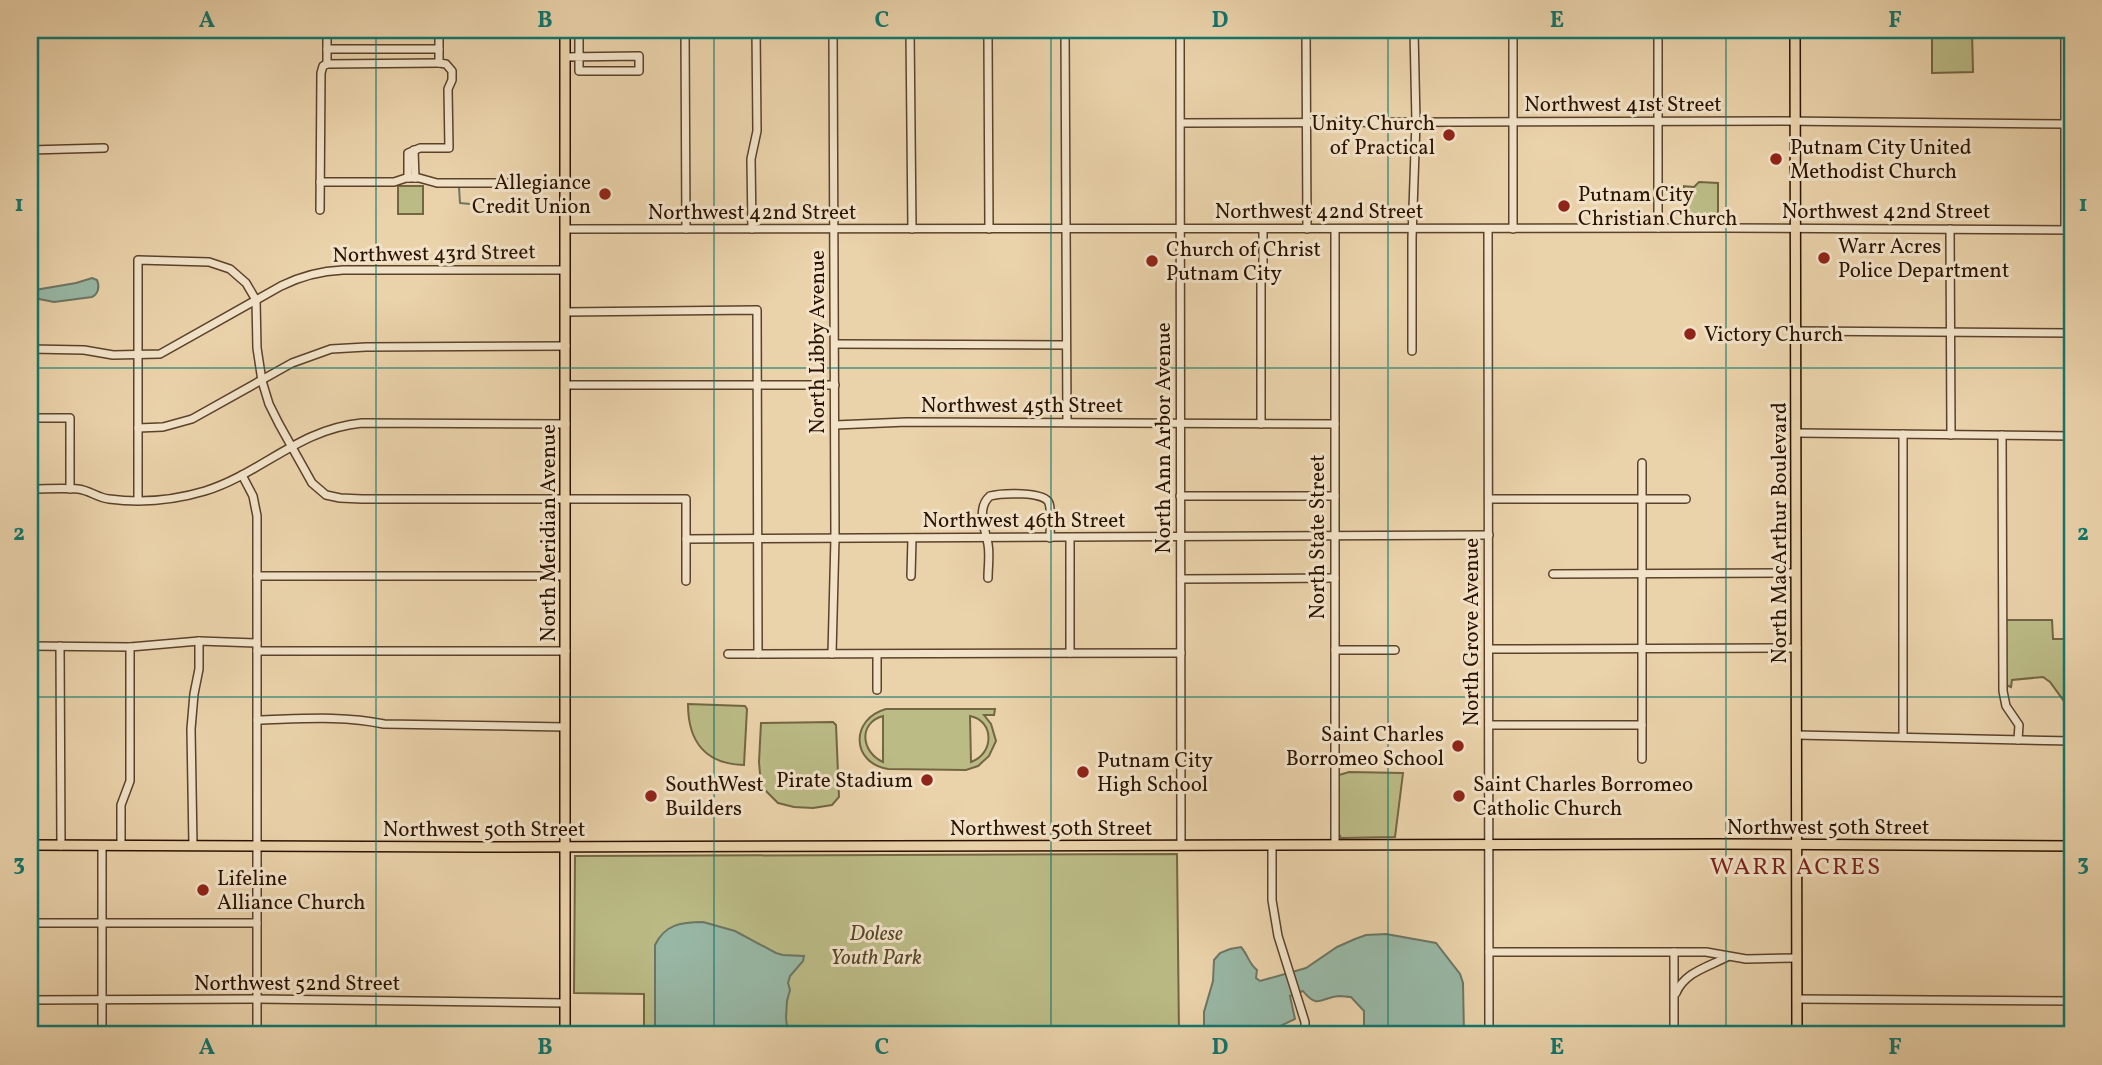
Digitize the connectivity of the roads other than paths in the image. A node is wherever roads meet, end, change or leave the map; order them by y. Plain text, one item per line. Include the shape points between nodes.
1 (327, 30) edge
2 (439, 30) edge
3 (565, 30) edge
4 (579, 30) edge
5 (685, 30) edge
6 (756, 30) edge
7 (833, 30) edge
8 (910, 30) edge
9 (1065, 30) edge
10 (1180, 30) edge
11 (1306, 30) edge
12 (1414, 30) edge
13 (1513, 30) edge
14 (1658, 30) edge
15 (1795, 30) edge
16 (2065, 30) edge
17 (2069, 42) edge
18 (327, 49) junction
19 (439, 49) junction
20 (565, 57) junction
21 (579, 57) junction
22 (327, 64) junction
23 (439, 64) junction
24 (1796, 121) junction
25 (1416, 122) junction
26 (1513, 122) junction
27 (1658, 122) junction
28 (1181, 123) junction
29 (1306, 123) junction
30 (2065, 124) junction
31 (103, 148) dead end
32 (30, 150) edge
33 (411, 178) junction
34 (320, 181) junction
35 (565, 183) junction
36 (320, 210) dead end
37 (1658, 228) junction
38 (1796, 228) junction
39 (565, 229) junction
40 (686, 229) junction
41 (752, 229) junction
42 (835, 229) junction
43 (912, 229) junction
44 (989, 229) junction
45 (1066, 229) junction
46 (1180, 229) junction
47 (1263, 229) junction
48 (1307, 229) junction
49 (1335, 229) junction
50 (1413, 229) junction
51 (1489, 229) junction
52 (1513, 229) junction
53 (1950, 229) junction
54 (2068, 230) edge
55 (565, 270) junction
56 (257, 300) junction
57 (565, 312) junction
58 (1796, 331) junction
59 (1951, 332) junction
60 (2072, 333) edge
61 (835, 344) junction
62 (1066, 345) junction
63 (566, 346) junction
64 (30, 349) edge
65 (1412, 351) dead end
66 (138, 355) junction
67 (262, 381) junction
68 (565, 385) junction
69 (758, 385) junction
70 (835, 385) junction
71 (30, 418) edge
72 (1067, 422) junction
73 (1181, 423) junction
74 (566, 424) junction
75 (1261, 424) junction
76 (1335, 424) junction
77 (835, 425) junction
78 (138, 428) junction
79 (1797, 433) junction
80 (1903, 434) junction
81 (1951, 435) junction
82 (2002, 435) junction
83 (2072, 436) edge
84 (292, 446) junction
85 (1643, 463) dead end
86 (242, 475) junction
87 (30, 489) edge
88 (70, 489) junction
89 (1180, 496) junction
90 (1335, 496) junction
91 (1489, 499) junction
92 (1643, 499) junction
93 (1686, 499) dead end
94 (138, 500) junction
95 (565, 500) junction
96 (1335, 536) junction
97 (1489, 536) junction
98 (1181, 537) junction
99 (757, 538) junction
100 (835, 538) junction
101 (912, 538) junction
102 (986, 538) junction
103 (1050, 538) junction
104 (1070, 538) junction
105 (686, 539) junction
106 (1797, 573) junction
107 (1553, 574) dead end
108 (1643, 574) junction
109 (257, 576) junction
110 (565, 576) junction
111 (911, 576) dead end
112 (988, 578) dead end
113 (1335, 578) junction
114 (1181, 579) junction
115 (686, 581) dead end
116 (200, 641) junction
117 (30, 646) edge
118 (60, 646) junction
119 (130, 647) junction
120 (257, 647) junction
121 (1797, 648) junction
122 (1489, 649) junction
123 (1642, 649) junction
124 (1335, 650) junction
125 (1395, 650) dead end
126 (566, 651) junction
127 (1070, 653) junction
128 (1181, 653) junction
129 (729, 654) dead end
130 (758, 654) junction
131 (832, 654) junction
132 (877, 654) junction
133 (877, 690) dead end
134 (257, 720) junction
135 (1489, 725) junction
136 (1642, 725) junction
137 (565, 726) junction
138 (1797, 735) junction
139 (1903, 737) junction
140 (2018, 740) junction
141 (2072, 741) edge
142 (1643, 759) dead end
143 (1489, 844) junction
144 (1797, 844) junction
145 (30, 845) edge
146 (1181, 845) junction
147 (1272, 845) junction
148 (1335, 845) junction
149 (61, 846) junction
150 (103, 846) junction
151 (121, 846) junction
152 (193, 846) junction
153 (257, 846) junction
154 (2072, 846) edge
155 (565, 847) junction
156 (30, 923) edge
157 (257, 923) junction
158 (104, 924) junction
159 (1674, 951) junction
160 (1489, 952) junction
161 (1728, 957) junction
162 (1797, 958) junction
163 (257, 999) junction
164 (1674, 999) junction
165 (1797, 999) junction
166 (30, 1000) edge
167 (103, 1000) junction
168 (2072, 1001) edge
169 (565, 1003) junction
170 (102, 1035) edge
171 (257, 1035) edge
172 (565, 1035) edge
173 (1306, 1035) edge
174 (1489, 1035) edge
175 (1674, 1035) edge
176 (1797, 1035) edge

1 - 18 street
2 - 19 street
3 - 20 main road, North Meridian Avenue
4 - 21 street
5 - 40 street
6 - 41 street
7 - 42 street, North Libby Avenue
8 - 43 street
8 - 44 street via 986,32
9 - 45 street
10 - 28 street, North Ann Arbor Avenue
11 - 29 street
12 - 25 street
13 - 26 street
14 - 27 street
15 - 24 main road, North MacArthur Boulevard
16 - 17 street
17 - 30 street
18 - 19 street
18 - 22 street
19 - 23 street
20 - 21 street
20 - 35 main road, North Meridian Avenue
21 - 21 street via 639,56 639,71 579,71
22 - 23 street
22 - 34 street via 321,73
23 - 33 street via 452,71 449,148 414,150
24 - 27 street, Northwest 41st Street
24 - 30 street, Northwest 41st Street
24 - 38 main road, North MacArthur Boulevard
25 - 26 street, Northwest 41st Street
25 - 29 street, Northwest 41st Street
25 - 50 street
26 - 27 street, Northwest 41st Street
26 - 52 street
27 - 37 street
28 - 29 street, Northwest 41st Street
28 - 46 street, North Ann Arbor Avenue
29 - 48 street
30 - 54 street
31 - 32 street
33 - 34 street
33 - 35 street via 437,183
34 - 36 street
35 - 39 main road, North Meridian Avenue
37 - 38 street, Northwest 42nd Street
37 - 52 street, Northwest 42nd Street
38 - 53 street, Northwest 42nd Street
38 - 58 main road, North MacArthur Boulevard
39 - 40 street, Northwest 42nd Street
39 - 55 main road, North Meridian Avenue
40 - 41 street, Northwest 42nd Street
41 - 42 street, Northwest 42nd Street
42 - 43 street, Northwest 42nd Street
42 - 61 street, North Libby Avenue
43 - 44 street, Northwest 42nd Street
44 - 45 street, Northwest 42nd Street
45 - 46 street, Northwest 42nd Street
45 - 62 street
46 - 47 street, Northwest 42nd Street
46 - 73 street, North Ann Arbor Avenue
47 - 48 street, Northwest 42nd Street
47 - 75 street
48 - 49 street, Northwest 42nd Street
49 - 50 street, Northwest 42nd Street
49 - 76 street, North State Street
50 - 51 street, Northwest 42nd Street
50 - 65 street
51 - 52 street, Northwest 42nd Street
51 - 91 street, North Grove Avenue
53 - 54 street, Northwest 42nd Street
53 - 59 street
55 - 56 street, Northwest 43rd Street via 333,270 301,277
55 - 57 main road, North Meridian Avenue
56 - 66 street, Northwest 43rd Street via 165,352
56 - 66 street via 240,277 216,263 138,260
56 - 67 street
57 - 63 main road, North Meridian Avenue
57 - 69 street via 757,310
58 - 59 street
58 - 79 main road, North MacArthur Boulevard
59 - 60 street
59 - 81 street
61 - 62 street
61 - 70 street, North Libby Avenue
62 - 72 street
63 - 67 street via 344,347 303,358
63 - 68 main road, North Meridian Avenue
64 - 66 street, Northwest 43rd Street
66 - 78 street
67 - 78 street via 192,419
67 - 84 street
68 - 69 street
68 - 74 main road, North Meridian Avenue
69 - 70 street
69 - 99 street
70 - 77 street, North Libby Avenue
71 - 88 street via 70,418
72 - 73 street, Northwest 45th Street
72 - 77 street, Northwest 45th Street
73 - 75 street, Northwest 45th Street
73 - 89 street, North Ann Arbor Avenue
74 - 84 street via 362,423 326,430
74 - 95 main road, North Meridian Avenue
75 - 76 street, Northwest 45th Street
76 - 90 street, North State Street
77 - 100 street, North Libby Avenue
78 - 94 street
79 - 80 street
79 - 106 main road, North MacArthur Boulevard
80 - 81 street
80 - 139 street
81 - 82 street
82 - 83 street
82 - 140 street via 2003,691 2006,706 2019,725
84 - 86 street
84 - 95 street via 312,483 326,495 340,498
85 - 92 street
86 - 94 street via 189,495
86 - 109 street via 257,510
87 - 88 street
88 - 94 street via 110,500
89 - 90 street
89 - 98 street, North Ann Arbor Avenue
90 - 96 street, North State Street
91 - 92 street
91 - 97 street, North Grove Avenue
92 - 93 street
92 - 108 street
95 - 105 street via 686,499
95 - 110 main road, North Meridian Avenue
96 - 97 street, Northwest 46th Street
96 - 98 street, Northwest 46th Street
96 - 113 street, North State Street
97 - 122 street, North Grove Avenue
98 - 104 street, Northwest 46th Street
98 - 114 street, North Ann Arbor Avenue
99 - 100 street, Northwest 46th Street
99 - 105 street, Northwest 46th Street
99 - 130 street
100 - 101 street, Northwest 46th Street
100 - 131 street, North Libby Avenue
101 - 102 street, Northwest 46th Street
101 - 111 street
102 - 103 street, Northwest 46th Street
102 - 103 street via 983,508 987,498 1037,495 1049,504
102 - 112 street
103 - 104 street, Northwest 46th Street
104 - 127 street
105 - 115 street
106 - 108 street
106 - 121 main road, North MacArthur Boulevard
107 - 108 street
108 - 123 street
109 - 110 street
109 - 120 street
110 - 126 main road, North Meridian Avenue
113 - 114 street
113 - 124 street, North State Street
114 - 128 street, North Ann Arbor Avenue
116 - 119 street
116 - 120 street
116 - 152 street via 191,729
117 - 118 street
118 - 119 street
118 - 149 street
119 - 151 street via 130,781 121,805
120 - 126 street
120 - 134 street
121 - 123 street
121 - 138 main road, North MacArthur Boulevard
122 - 123 street
122 - 135 street, North Grove Avenue
123 - 136 street
124 - 125 street
124 - 148 street, North State Street
126 - 137 main road, North Meridian Avenue
127 - 128 street
127 - 132 street
128 - 146 street, North Ann Arbor Avenue
129 - 130 street
130 - 131 street
131 - 132 street
132 - 133 street
134 - 137 street
134 - 153 street
135 - 136 street
135 - 143 street, North Grove Avenue
136 - 142 street
137 - 155 main road, North Meridian Avenue
138 - 139 street
138 - 144 main road, North MacArthur Boulevard
139 - 140 street
140 - 141 street
143 - 144 main road, Northwest 50th Street
143 - 148 main road, Northwest 50th Street
143 - 160 street, North Grove Avenue
144 - 154 main road, Northwest 50th Street
144 - 162 main road, North MacArthur Boulevard
145 - 149 main road, Northwest 50th Street
146 - 147 main road, Northwest 50th Street
146 - 155 main road, Northwest 50th Street
147 - 148 main road, Northwest 50th Street
147 - 173 street via 1272,900 1278,936
149 - 150 main road, Northwest 50th Street
150 - 151 main road, Northwest 50th Street
150 - 158 street
151 - 152 main road, Northwest 50th Street
152 - 153 main road, Northwest 50th Street
153 - 155 main road, Northwest 50th Street
153 - 157 street
155 - 169 main road, North Meridian Avenue
156 - 158 street
157 - 158 street
157 - 163 street
158 - 167 street
159 - 160 street
159 - 161 street
159 - 164 street
160 - 174 street, North Grove Avenue
161 - 162 street
161 - 164 street via 1691,975 1678,987
162 - 165 main road, North MacArthur Boulevard
163 - 167 street, Northwest 52nd Street
163 - 169 street, Northwest 52nd Street
163 - 171 street
164 - 175 street
165 - 168 street
165 - 176 main road, North MacArthur Boulevard
166 - 167 street, Northwest 52nd Street
167 - 170 street
169 - 172 main road, North Meridian Avenue

